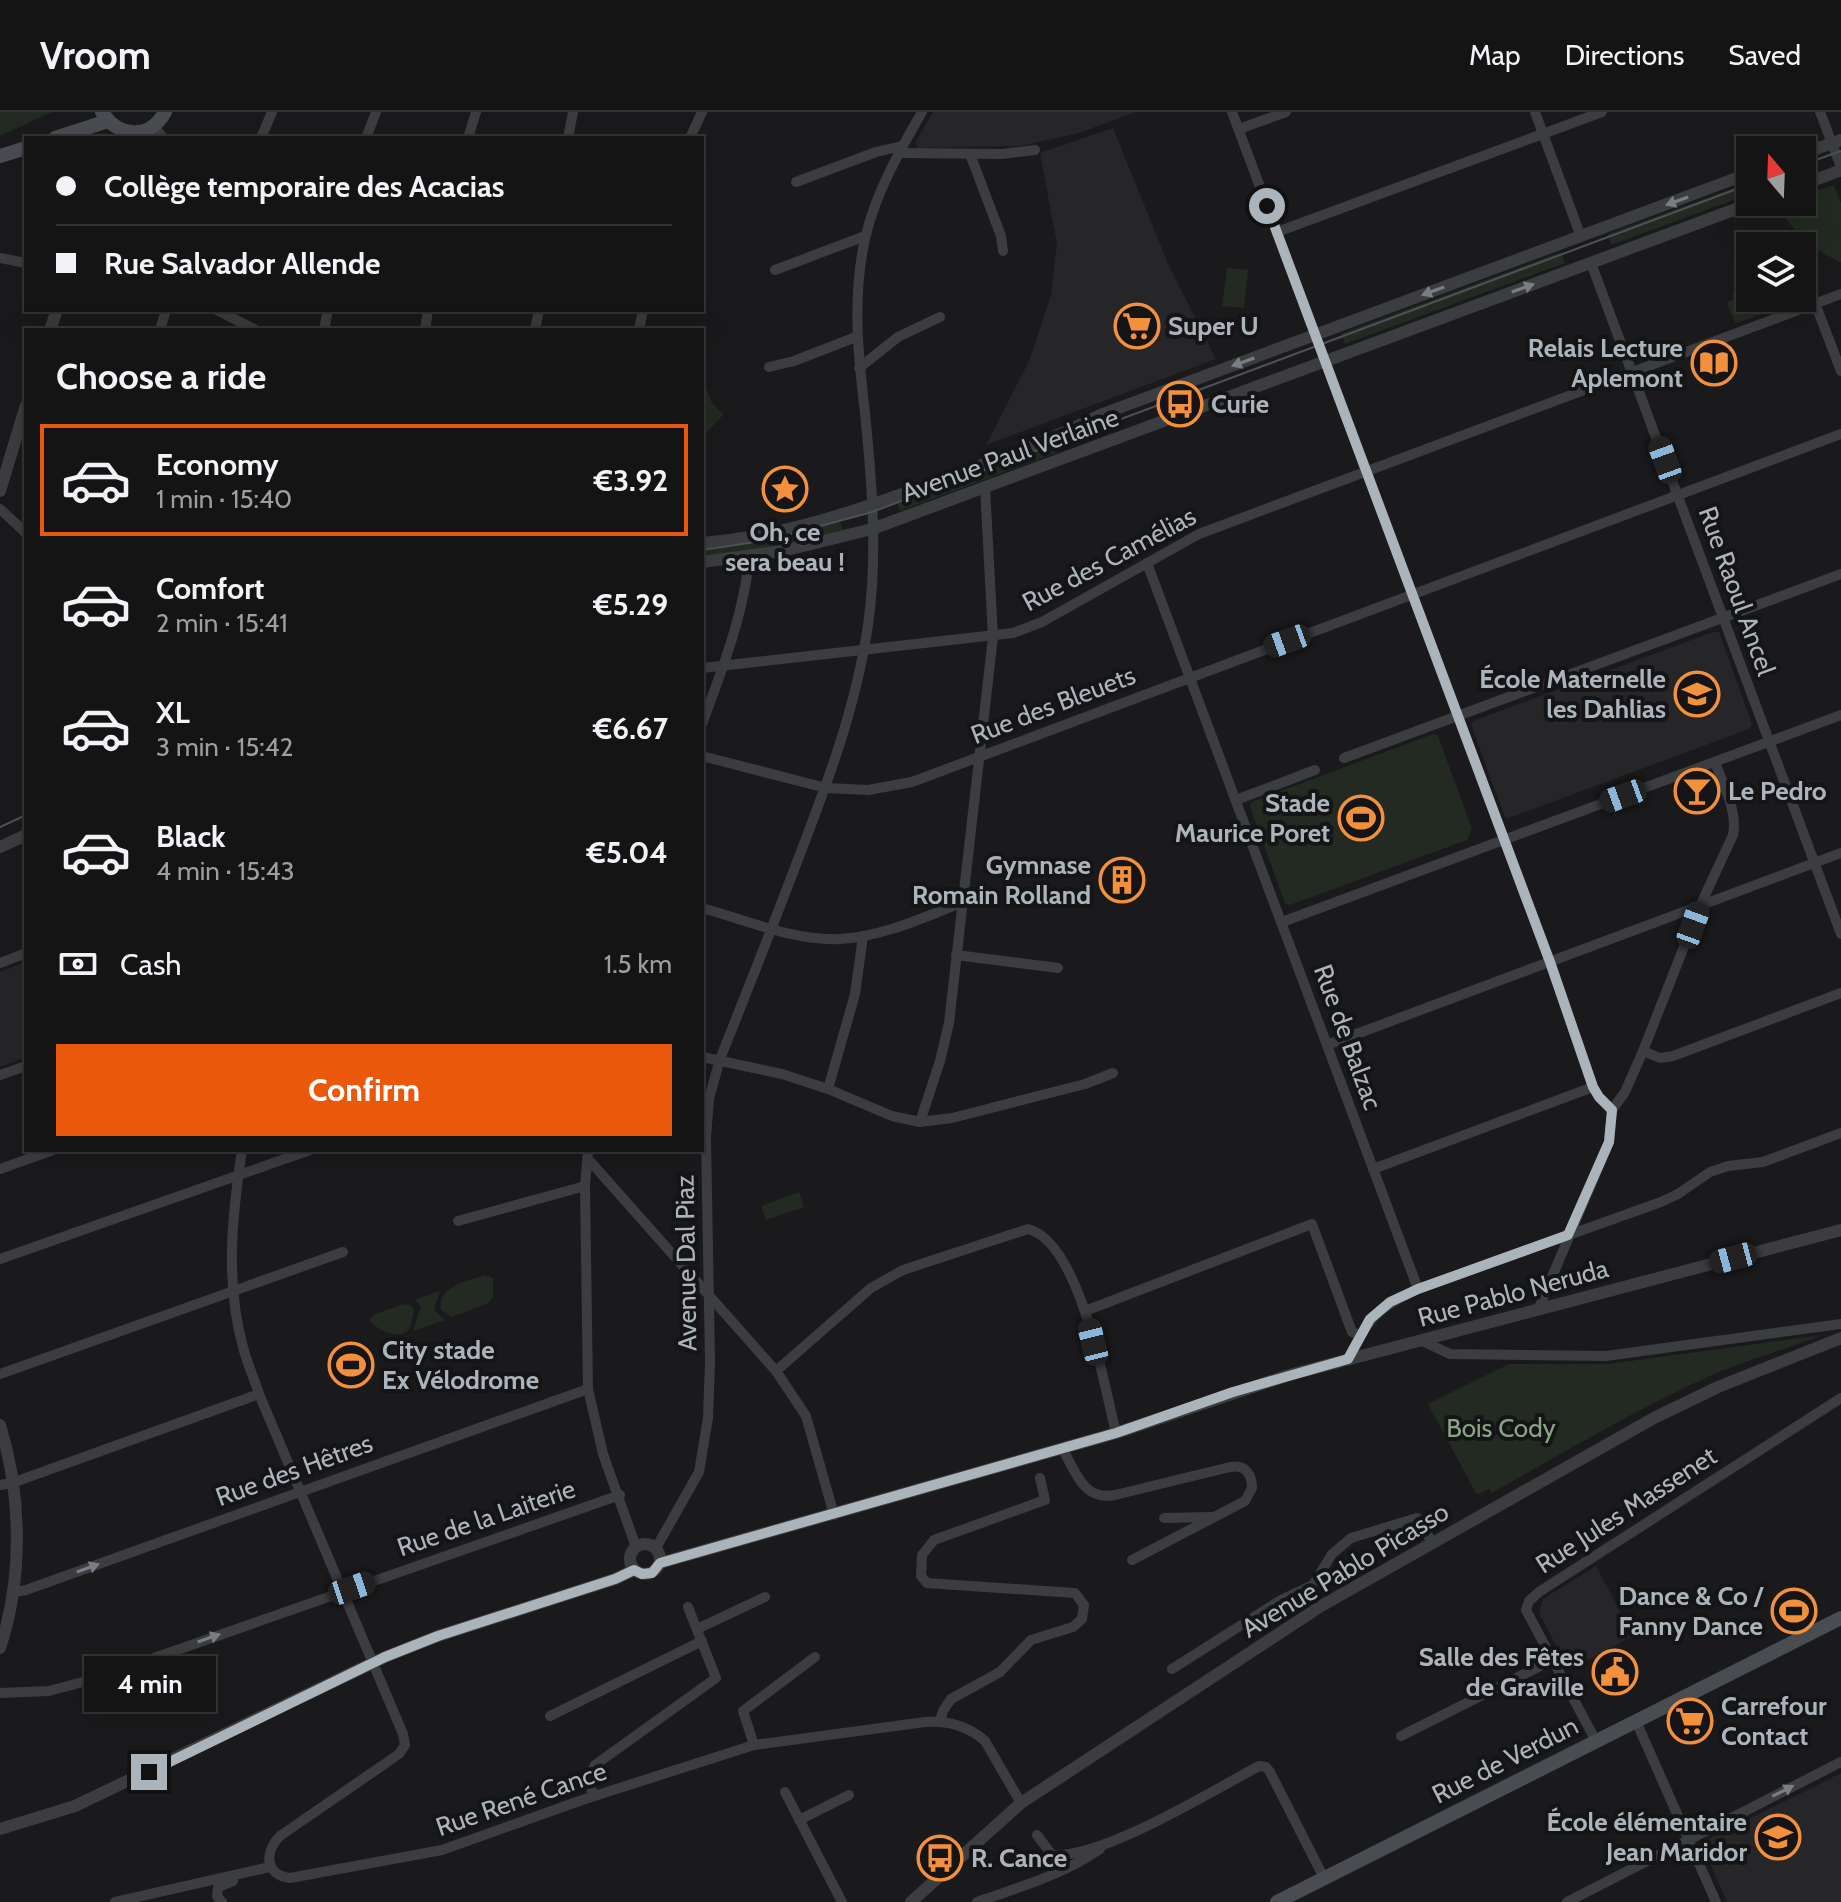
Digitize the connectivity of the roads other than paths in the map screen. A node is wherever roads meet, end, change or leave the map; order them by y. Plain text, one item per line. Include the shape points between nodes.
1 (165, 112) edge
2 (272, 112) edge
3 (376, 112) edge
4 (476, 112) edge
5 (573, 112) edge
6 (702, 112) edge
7 (922, 112) edge
8 (1232, 112) edge
9 (1286, 112) edge
10 (1535, 112) edge
11 (1602, 112) edge
12 (1820, 112) edge
13 (105, 116) edge
14 (1239, 129) junction
15 (158, 132) edge
16 (1543, 134) junction
17 (60, 136) edge
18 (132, 136) edge
19 (262, 136) edge
20 (367, 136) edge
21 (469, 136) edge
22 (568, 136) edge
23 (691, 136) edge
24 (1836, 141) edge
25 (24, 149) edge
26 (1816, 149) edge
27 (900, 150) junction
28 (1035, 150) dead end
29 (970, 154) junction
30 (0, 156) edge
31 (1841, 168) edge
32 (1736, 178) edge
33 (1816, 179) edge
34 (796, 182) dead end
35 (1736, 209) edge
36 (1277, 232) junction
37 (865, 236) junction
38 (1581, 237) junction
39 (1003, 251) dead end
40 (0, 258) edge
41 (24, 263) edge
42 (1591, 263) junction
43 (775, 270) dead end
44 (1841, 294) edge
45 (1816, 303) edge
46 (1816, 306) edge
47 (1791, 312) edge
48 (230, 313) edge
49 (940, 317) dead end
50 (253, 328) edge
51 (1316, 335) junction
52 (856, 337) junction
53 (1326, 362) junction
54 (769, 367) dead end
55 (859, 368) junction
56 (1841, 371) edge
57 (1632, 372) junction
58 (24, 412) edge
59 (1841, 434) edge
60 (1366, 471) junction
61 (985, 487) junction
62 (0, 491) edge
63 (1678, 495) junction
64 (872, 505) junction
65 (0, 509) edge
66 (872, 529) junction
67 (24, 531) edge
68 (704, 543) edge
69 (749, 557) junction
70 (704, 562) edge
71 (1147, 563) junction
72 (1841, 574) edge
73 (1411, 595) junction
74 (1724, 618) junction
75 (993, 637) junction
76 (864, 651) junction
77 (724, 666) junction
78 (704, 668) edge
79 (1190, 677) junction
80 (1841, 715) edge
81 (1456, 716) junction
82 (704, 719) edge
83 (1770, 742) junction
84 (981, 756) junction
85 (704, 757) edge
86 (1344, 758) dead end
87 (1715, 762) junction
88 (1315, 770) dead end
89 (826, 788) junction
90 (1236, 800) junction
91 (24, 836) edge
92 (1504, 840) junction
93 (0, 847) edge
94 (1841, 853) edge
95 (1815, 863) junction
96 (963, 902) junction
97 (1700, 906) junction
98 (704, 909) edge
99 (1282, 922) junction
100 (772, 929) junction
101 (1841, 934) edge
102 (863, 936) junction
103 (24, 954) edge
104 (956, 955) junction
105 (1550, 962) junction
106 (0, 963) edge
107 (1058, 968) dead end
108 (1841, 993) edge
109 (1327, 1045) junction
110 (1643, 1051) junction
111 (704, 1057) edge
112 (720, 1059) junction
113 (24, 1067) edge
114 (1113, 1073) dead end
115 (0, 1075) edge
116 (1593, 1087) junction
117 (828, 1089) junction
118 (1612, 1110) junction
119 (920, 1122) junction
120 (1841, 1133) edge
121 (47, 1152) edge
122 (242, 1152) edge
123 (304, 1152) edge
124 (588, 1155) edge
125 (0, 1169) edge
126 (1373, 1169) junction
127 (238, 1176) junction
128 (585, 1186) junction
129 (458, 1221) dead end
130 (1841, 1230) edge
131 (1568, 1235) junction
132 (343, 1252) dead end
133 (0, 1259) edge
134 (1418, 1289) junction
135 (233, 1290) junction
136 (708, 1295) junction
137 (1538, 1310) junction
138 (1085, 1311) junction
139 (1841, 1324) edge
140 (1360, 1335) junction
141 (1841, 1338) edge
142 (1422, 1341) junction
143 (1348, 1359) junction
144 (776, 1371) junction
145 (0, 1374) edge
146 (588, 1389) junction
147 (259, 1394) junction
148 (1841, 1398) edge
149 (0, 1425) edge
150 (1116, 1433) junction
151 (1062, 1448) junction
152 (1040, 1478) dead end
153 (6, 1484) edge
154 (302, 1491) junction
155 (620, 1495) junction
156 (834, 1515) junction
157 (1215, 1517) junction
158 (1164, 1518) dead end
159 (1432, 1542) junction
160 (636, 1547) junction
161 (656, 1548) junction
162 (1132, 1560) dead end
163 (660, 1563) junction
164 (634, 1570) junction
165 (343, 1591) junction
166 (765, 1597) dead end
167 (9, 1598) edge
168 (688, 1607) dead end
169 (1841, 1618) edge
170 (697, 1629) junction
171 (702, 1641) junction
172 (0, 1648) edge
173 (815, 1657) dead end
174 (1552, 1660) junction
175 (373, 1663) junction
176 (1172, 1669) dead end
177 (0, 1693) edge
178 (550, 1716) dead end
179 (940, 1721) junction
180 (1636, 1721) junction
181 (1401, 1736) dead end
182 (1596, 1741) junction
183 (754, 1745) junction
184 (1841, 1762) edge
185 (785, 1792) dead end
186 (849, 1795) dead end
187 (593, 1796) junction
188 (1021, 1803) junction
189 (799, 1820) junction
190 (0, 1829) edge
191 (1037, 1835) dead end
192 (1688, 1839) junction
193 (1108, 1843) junction
194 (271, 1868) junction
195 (1324, 1878) junction
196 (115, 1902) edge
197 (222, 1902) edge
198 (842, 1902) edge
199 (911, 1902) edge
200 (977, 1902) edge
201 (1277, 1902) edge
202 (1567, 1902) edge
203 (1716, 1902) edge

1 - 15 main road
2 - 19 street
3 - 20 street
4 - 21 street
5 - 22 street
6 - 23 street
7 - 27 street, Avenue Dal Piaz
8 - 14 street
9 - 14 street
10 - 16 street
11 - 16 street
12 - 24 street
13 - 17 main road
13 - 18 main road
14 - 36 street
15 - 18 main road
16 - 36 street
16 - 38 street
24 - 26 street
24 - 31 street
25 - 30 main road
27 - 29 street
27 - 34 street via 876,152
27 - 37 street, Avenue Dal Piaz
28 - 29 street
29 - 39 street
31 - 33 street
32 -> 38 street, Avenue Paul Verlaine
35 - 42 street, Avenue Paul Verlaine
36 - 51 street
37 - 43 street
37 - 52 street, Avenue Dal Piaz
38 -> 51 street, Avenue Paul Verlaine
40 - 41 street
53 -> 42 street, Avenue Paul Verlaine
42 - 57 street, Rue Raoul Ancel
44 - 45 street, Rue des Camélias
46 - 56 street
47 - 57 street, Rue des Camélias
48 - 50 street
49 - 55 street via 898,337
51 - 53 street
51 -> 64 street, Avenue Paul Verlaine
52 - 54 street
52 - 55 street, Avenue Dal Piaz
53 - 60 street
53 - 61 street, Avenue Paul Verlaine
55 - 64 street, Avenue Dal Piaz
57 - 60 street, Rue des Camélias
57 - 63 street, Rue Raoul Ancel
58 - 62 street
59 - 63 street, Rue des Bleuets
60 - 71 street, Rue des Camélias via 1199,534
60 - 73 street
61 - 66 street, Avenue Paul Verlaine
61 - 75 street
63 - 73 street, Rue des Bleuets
63 - 74 street, Rue Raoul Ancel
64 - 66 street, Avenue Dal Piaz
64 - 68 street, Avenue Paul Verlaine via 783,531
65 - 67 street
66 - 69 street, Avenue Paul Verlaine
66 - 76 street, Avenue Dal Piaz
69 - 70 street, Avenue Paul Verlaine
69 - 77 street
71 - 75 street, Rue des Camélias via 1042,622
71 - 79 street, Rue de Balzac
72 - 74 street
73 - 79 street, Rue des Bleuets
73 - 81 street
74 - 81 street
74 - 83 street, Rue Raoul Ancel
75 - 76 street, Rue des Camélias
75 - 84 street
76 - 77 street, Rue des Camélias
76 - 89 street, Avenue Dal Piaz via 852,710
77 - 78 street, Rue des Camélias
77 - 82 street
79 - 84 street, Rue des Bleuets
79 - 90 street, Rue de Balzac
80 - 83 street
81 - 86 street
81 - 92 street
83 - 87 street
83 - 95 street, Rue Raoul Ancel
84 - 89 street, Rue des Bleuets via 890,787
84 - 96 street
85 - 89 street, Rue des Bleuets
87 - 92 street
87 - 97 street via 1735,824
88 - 90 street
89 - 100 street, Avenue Dal Piaz
90 - 99 street, Rue de Balzac
91 - 93 street
92 - 99 street
92 - 105 street
94 - 95 street
95 - 97 street
95 - 101 street, Rue Raoul Ancel
96 - 102 street
96 - 104 street
97 - 105 street
97 - 110 street
98 - 100 street
99 - 109 street, Rue de Balzac
100 - 102 street via 817,938
100 - 112 street, Avenue Dal Piaz
102 - 117 street via 855,994
103 - 106 street
104 - 107 street
104 - 119 street via 949,1023
105 - 109 street
105 - 116 street
108 - 110 street via 1673,1056 1660,1058
109 - 126 street, Rue de Balzac
110 - 118 street
111 - 112 street
112 - 117 street
112 - 136 street, Avenue Dal Piaz via 706,1137
113 - 115 street
114 - 119 street
116 - 118 street
116 - 126 street
117 - 119 street
118 - 131 street via 1609,1142
120 - 131 street via 1763,1162 1710,1172 1661,1202
121 - 125 street
122 - 127 street
123 - 127 street
124 - 128 street
124 - 136 street
126 - 134 street, Rue de Balzac
127 - 133 street
127 - 135 street
128 - 129 street
128 - 146 street
130 - 137 street, Rue Pablo Neruda
131 - 134 street
131 - 137 street
132 - 135 street
134 - 140 street via 1390,1302
135 - 145 street
135 - 147 street via 243,1348
136 - 144 street
136 - 161 street, Avenue Dal Piaz via 708,1418 699,1472
137 - 142 street, Rue Pablo Neruda
138 - 140 street via 1312,1224 1352,1332
138 - 144 street via 1074,1279 1039,1232 1028,1229 893,1275
138 - 150 street
139 - 142 street via 1606,1356 1450,1354
140 - 143 street
141 - 159 street, Avenue Pablo Picasso via 1667,1412
142 - 143 street, Rue Pablo Neruda
143 - 150 street, Rue Pablo Neruda
144 - 156 street via 806,1416
146 - 154 street, Rue des Hêtres
146 - 155 street via 603,1454
147 - 153 street
147 - 154 street
148 - 174 street, Rue Jules Massenet via 1529,1601 1526,1610
149 - 153 street via 8,1452
150 - 151 street, Rue Pablo Neruda
151 - 156 street, Rue Pablo Neruda
151 - 157 street via 1087,1491 1098,1496 1242,1467 1251,1477 1251,1493
152 - 179 street via 1045,1500 934,1540 922,1555 921,1576 927,1583 1075,1593 1084,1605 1082,1619 1031,1640 1000,1672 951,1699
153 - 167 street via 17,1545
154 - 165 street
167 -> 154 street, Rue des Hêtres
155 - 160 street
155 - 165 street, Rue de la Laiterie
156 - 163 street, Rue Pablo Neruda
157 - 158 street
157 - 162 street
159 - 176 street via 1417,1518 1357,1534 1332,1554 1313,1585
159 - 188 street, Avenue Pablo Picasso via 1321,1606
160 - 161 street
160 - 164 street via 630,1559
161 - 163 street
163 - 164 street via 652,1573
164 - 175 street
165 - 175 street
177 -> 165 street, Rue de la Laiterie via 49,1691 94,1679
166 - 170 street
167 - 172 street
168 - 170 street
169 - 180 main road, Rue de Verdun
170 - 171 street
171 - 178 street
171 - 187 street via 716,1678 595,1765 589,1777
173 - 183 street via 743,1711
174 - 181 street
174 - 182 street, Rue Jules Massenet
175 - 190 street via 75,1806
175 - 194 street via 405,1745 280,1836 271,1845
179 - 183 street, Rue René Cance
179 - 188 street, Rue René Cance via 961,1725 985,1741
180 - 182 main road, Rue de Verdun
180 - 192 street
182 - 195 main road, Rue de Verdun
183 - 187 street, Rue René Cance
192 -> 184 street
185 - 189 street
186 - 189 street
187 - 194 street, Rue René Cance via 442,1850 290,1878
188 - 199 street, Avenue Pablo Picasso
189 - 198 street
191 - 193 street via 1052,1855
192 - 202 street
192 - 203 street
193 - 195 street via 1266,1767
193 - 200 street via 1047,1878
194 - 196 street
194 - 197 street via 222,1884 217,1891
195 - 201 main road, Rue de Verdun

